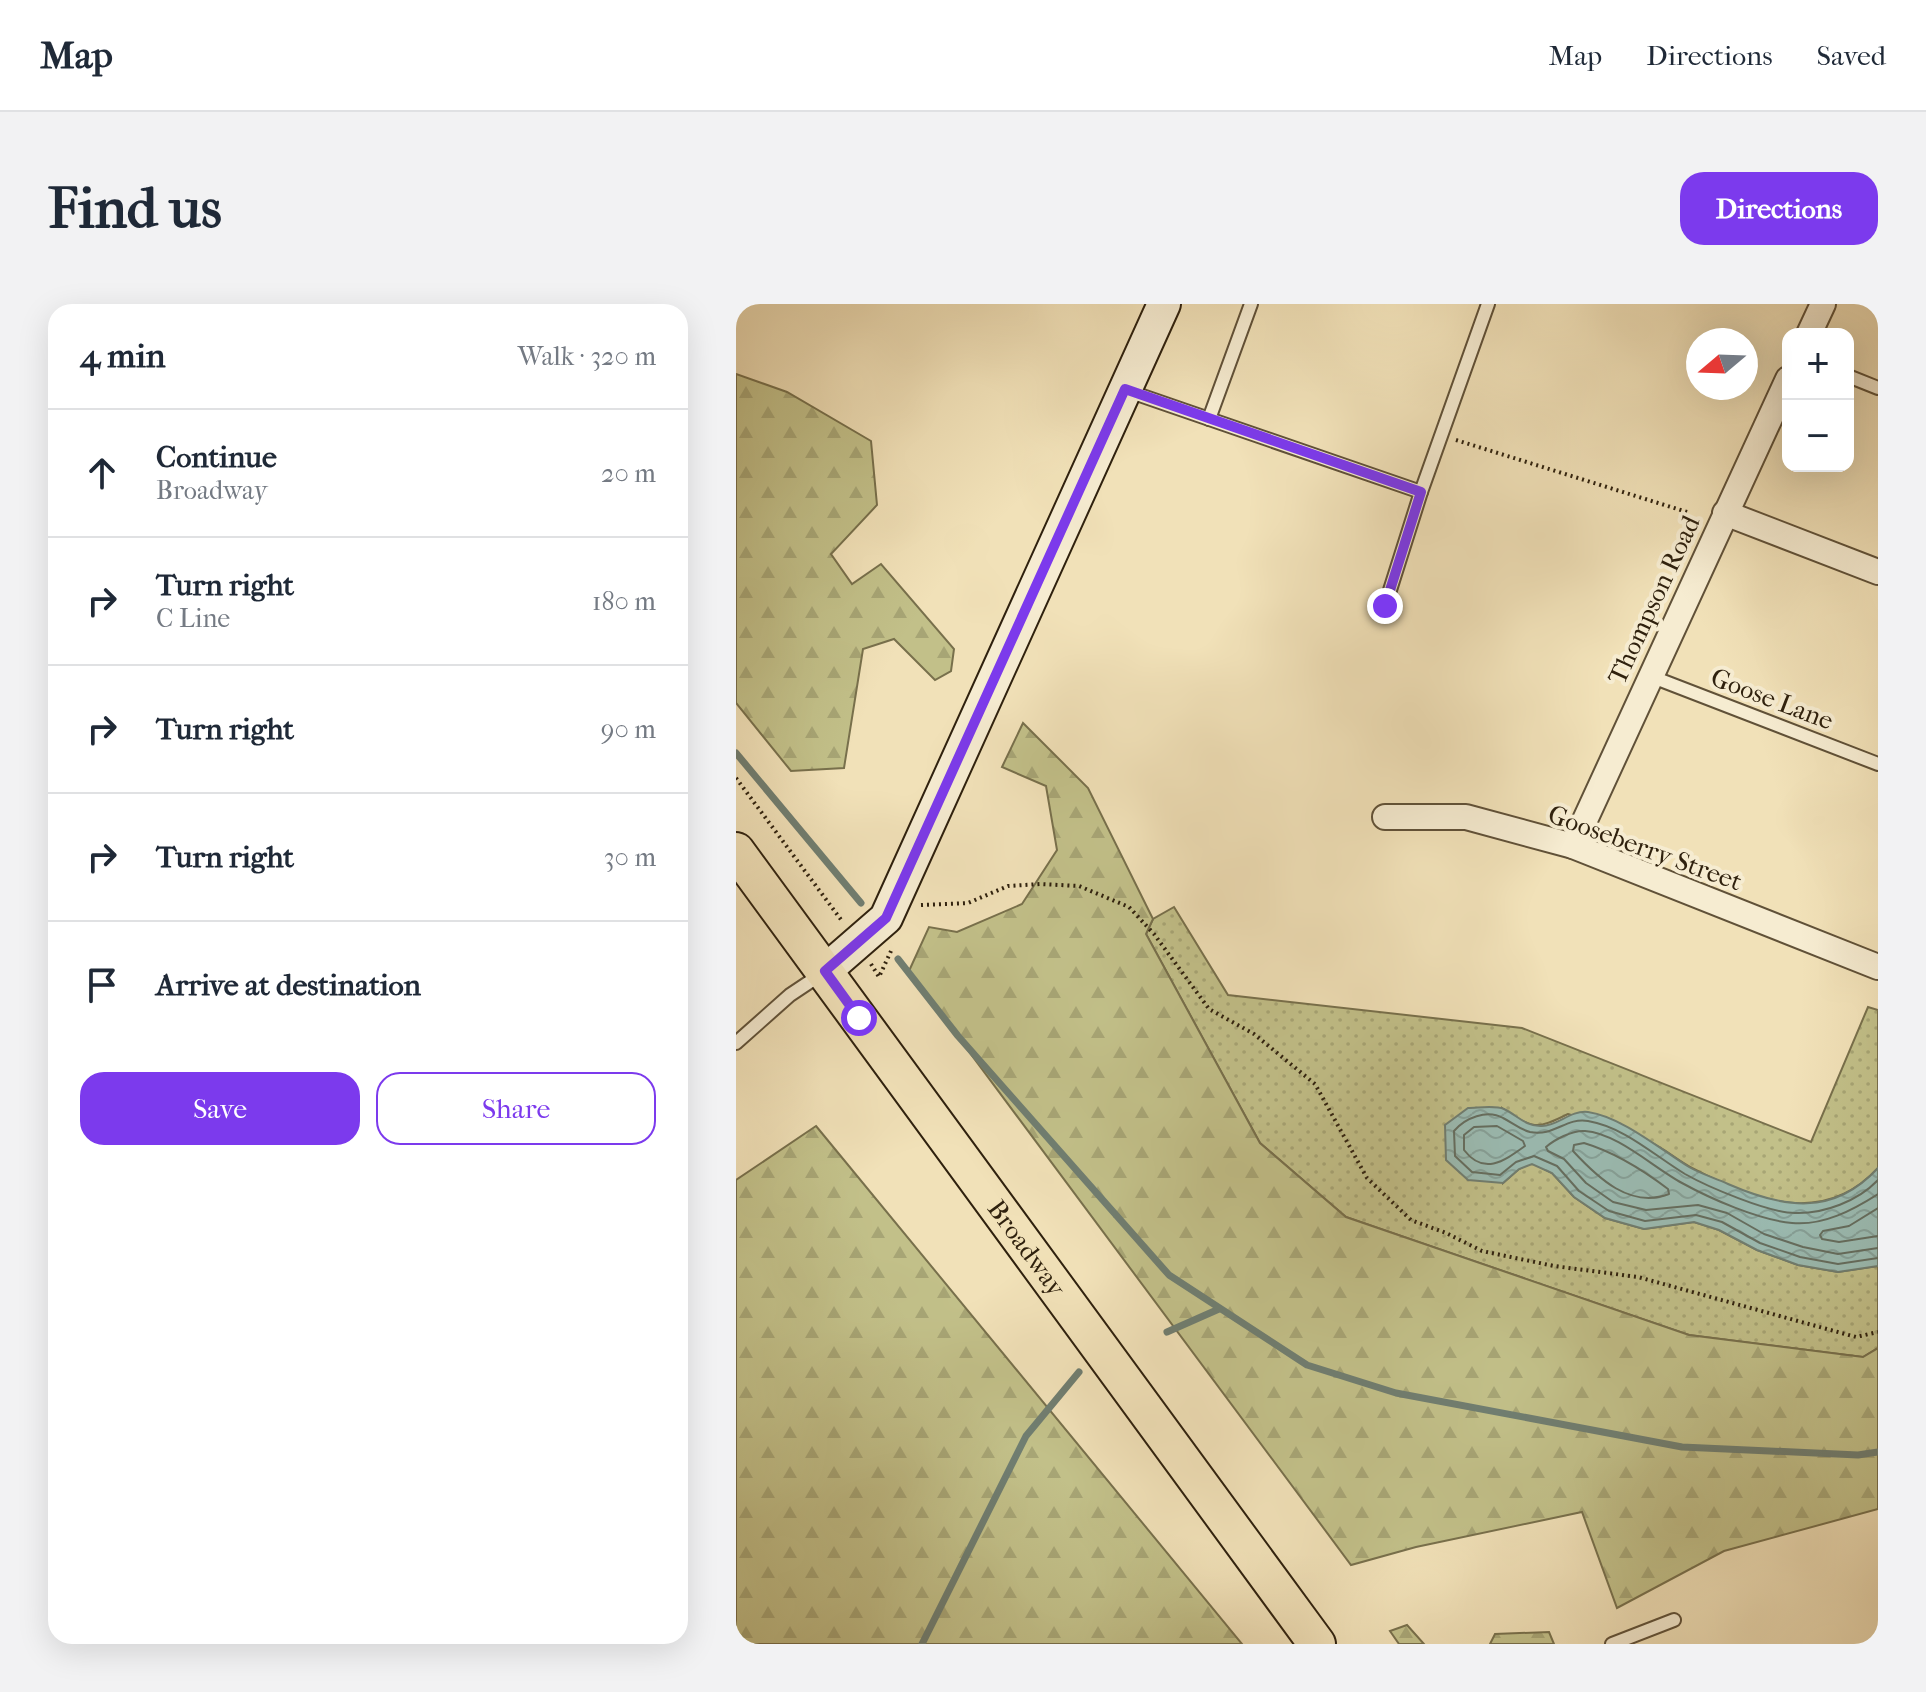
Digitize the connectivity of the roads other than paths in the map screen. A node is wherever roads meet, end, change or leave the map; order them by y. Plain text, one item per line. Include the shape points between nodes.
1 (1164, 304) edge
2 (1251, 304) edge
3 (1488, 304) edge
4 (1823, 304) edge
5 (1812, 328) edge
6 (1854, 378) edge
7 (1878, 388) edge
8 (1125, 389) junction
9 (1782, 392) edge
10 (1209, 419) junction
11 (1421, 492) junction
12 (1725, 513) junction
13 (1878, 572) edge
14 (1385, 606) dead end
15 (1649, 675) junction
16 (1878, 764) edge
17 (1385, 817) dead end
18 (1573, 846) junction
19 (736, 851) edge
20 (1878, 967) edge
21 (825, 971) junction
22 (736, 1043) edge
23 (1674, 1620) dead end
24 (1317, 1644) edge
25 (1612, 1644) edge

1 - 8 street
2 - 10 lane
3 - 11 lane
4 - 5 street
6 - 7 lane
8 - 10 lane
8 - 21 street via 886,918
9 - 12 street, Thompson Road
10 - 11 lane
11 - 14 lane
12 - 13 street
12 - 15 street, Thompson Road
15 - 16 lane, Goose Lane
15 - 18 street, Thompson Road
17 - 18 street, Gooseberry Street via 1466,817
18 - 20 street, Gooseberry Street
19 - 21 main road, Broadway
21 - 22 lane
21 - 24 main road, Broadway
23 - 25 lane

